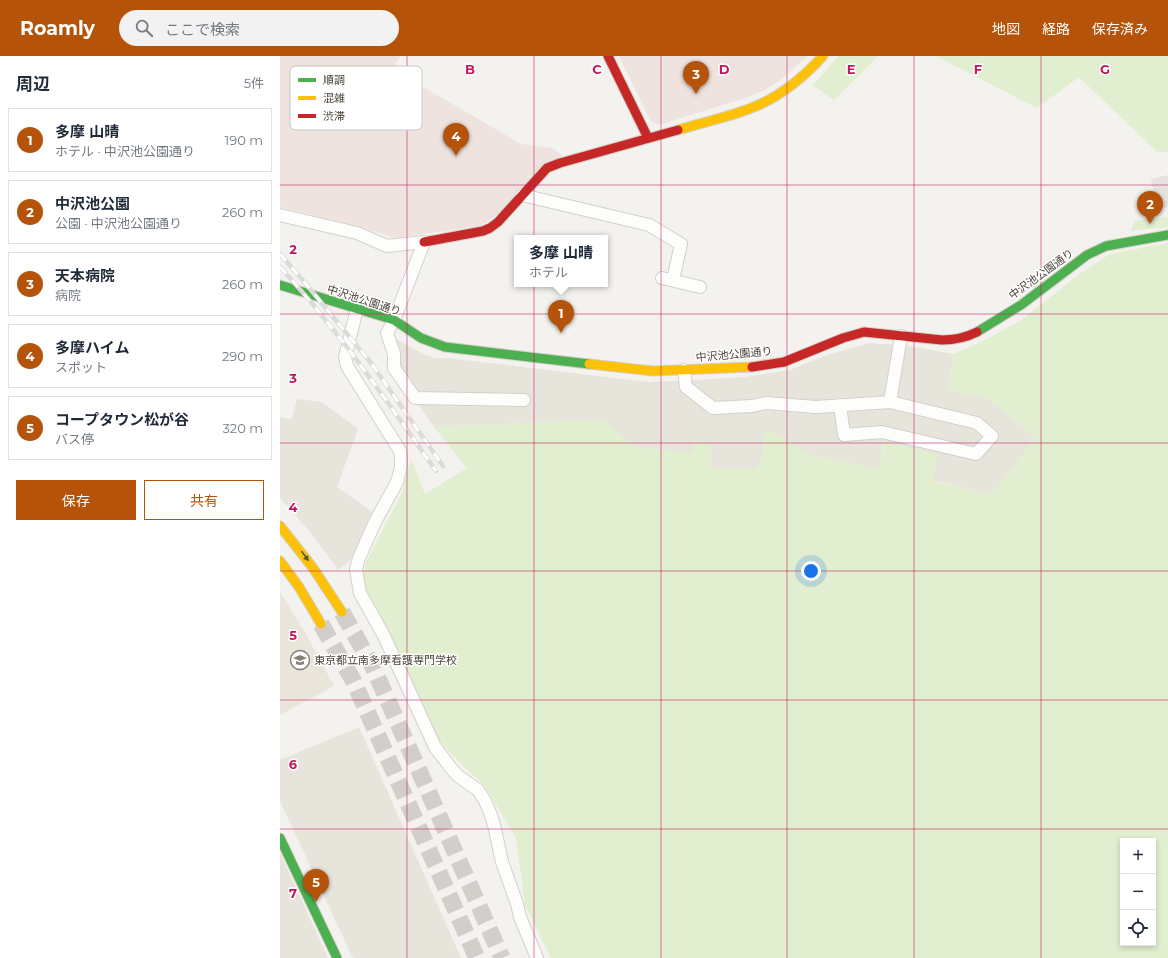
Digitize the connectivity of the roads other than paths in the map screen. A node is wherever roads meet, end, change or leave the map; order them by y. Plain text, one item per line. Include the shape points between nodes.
1 (608, 56) edge
2 (822, 56) edge
3 (648, 138) junction
4 (522, 195) junction
5 (280, 215) edge
6 (1168, 235) edge
7 (424, 242) junction
8 (280, 285) edge
9 (700, 287) dead end
10 (357, 310) junction
11 (394, 320) junction
12 (901, 336) junction
13 (684, 370) junction
14 (524, 400) dead end
15 (890, 402) junction
16 (840, 405) junction
17 (280, 526) edge
18 (280, 561) edge
19 (342, 612) tunnel mouth
20 (322, 624) tunnel mouth
21 (280, 838) edge
22 (337, 958) edge
23 (537, 958) edge

1 - 3 street
2 - 3 street via 805,76 768,101 747,110
3 - 4 street via 560,162 547,168
4 - 7 street via 490,228
4 - 9 street via 649,225 681,244 667,279
5 - 7 street via 357,233 387,246
6 - 12 street, 中沢池公園通り via 1106,246 1087,255 1021,305 967,336 942,340
7 - 11 street
8 - 10 street, 中沢池公園通り
10 - 11 street, 中沢池公園通り
10 - 23 street via 345,357 346,366 400,451 401,462 397,482 359,558 356,569 360,593 384,636 435,747 450,768 478,790 485,802 520,917
11 - 13 street, 中沢池公園通り via 421,338 445,347 654,372
11 - 14 street via 388,333 394,354 394,368 415,398
12 - 13 street, 中沢池公園通り via 864,332 784,362 750,367
12 - 15 street
13 - 16 street via 686,387 713,408 766,403 816,407
15 - 16 street
15 - 16 street via 977,423 992,436 976,454 882,432 844,435
17 -> 19 street via 320,576
18 - 20 street
21 - 22 street

